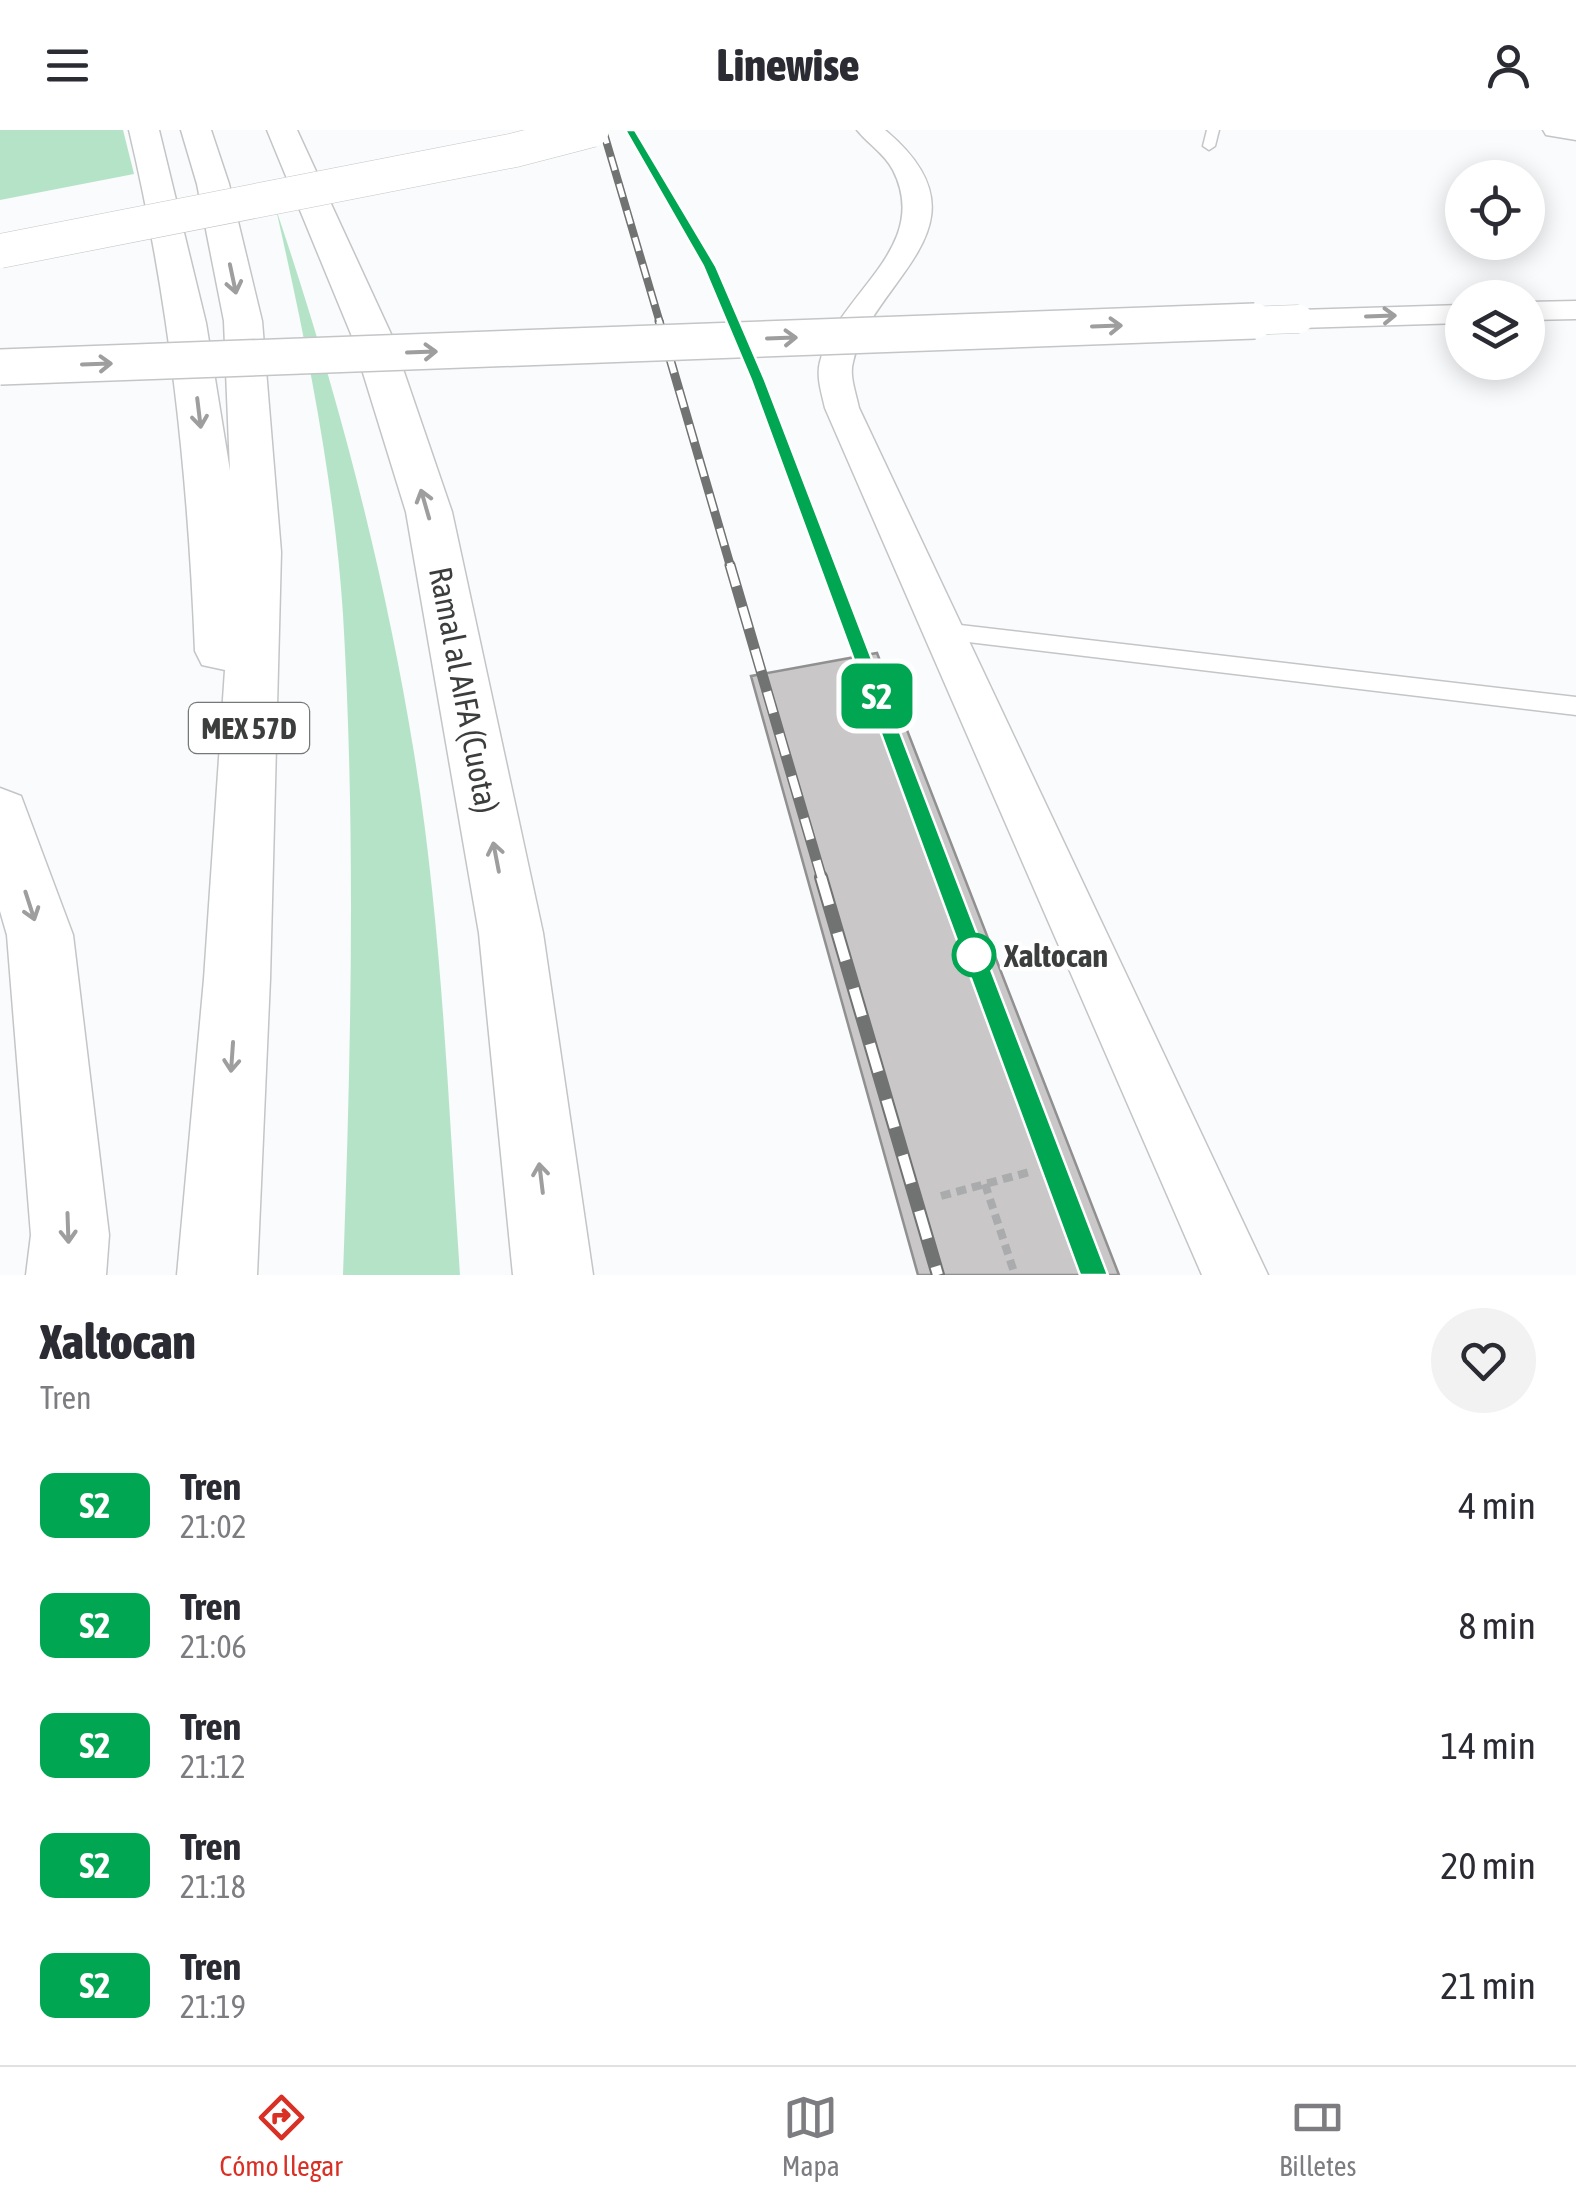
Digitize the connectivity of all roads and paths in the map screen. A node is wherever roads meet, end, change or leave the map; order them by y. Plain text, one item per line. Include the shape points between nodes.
1 (144, 130) edge
2 (196, 130) edge
3 (282, 130) edge
4 (592, 130) edge
5 (869, 130) edge
6 (1214, 130) edge
7 (1555, 130) edge
8 (1576, 134) edge
9 (1210, 146) dead end
10 (0, 251) edge
11 (1576, 310) edge
12 (1545, 311) edge
13 (1445, 315) edge
14 (0, 368) edge
15 (943, 630) junction
16 (1576, 706) edge
17 (0, 814) edge
18 (238, 979) junction
19 (1033, 1171) dead end
20 (985, 1184) junction
21 (941, 1196) dead end
22 (66, 1275) edge
23 (217, 1275) edge
24 (553, 1275) edge
25 (1015, 1275) edge
26 (1236, 1275) edge

1 -> 18 main road via 184,293 215,541
2 -> 18 main road, MEX 57D via 242,321 256,552
24 -> 3 main road, Ramal al AIFA (Cuota) via 511,933 429,512 371,334
4 - 10 main road, bridge
5 - 15 street via 911,174 919,218 907,249 850,328 835,365 837,379 842,408
6 - 9 lane
7 - 8 street
11 - 12 street
14 -> 13 street, bridge
15 - 16 lane
15 - 26 street
17 -> 22 main road via 40,935 70,1236
18 -> 23 main road, MEX 57D
19 - 20 path
20 - 21 path
20 - 25 path

